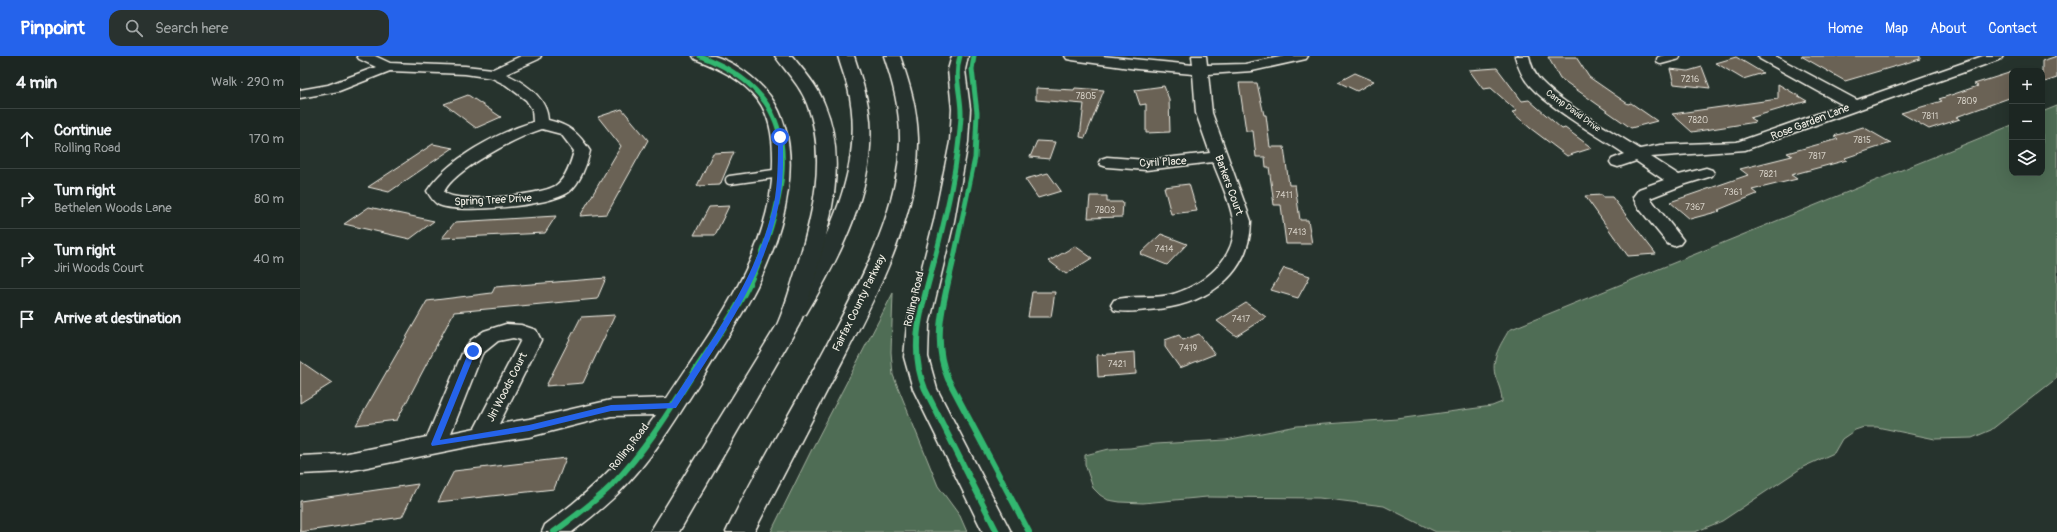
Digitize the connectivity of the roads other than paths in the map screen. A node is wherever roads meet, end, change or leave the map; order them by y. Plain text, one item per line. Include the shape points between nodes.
1 (534, 56) edge
2 (700, 56) edge
3 (783, 56) edge
4 (846, 56) edge
5 (960, 56) edge
6 (1072, 56) edge
7 (1301, 56) edge
8 (1522, 56) edge
9 (1676, 56) edge
10 (1765, 56) edge
11 (1996, 56) edge
12 (894, 58) edge
13 (378, 60) edge
14 (1661, 60) dead end
15 (1199, 63) edge
16 (495, 74) junction
17 (300, 94) edge
18 (1854, 105) junction
19 (541, 124) junction
20 (1637, 155) junction
21 (1219, 157) junction
22 (1107, 162) dead end
23 (1618, 162) dead end
24 (781, 173) junction
25 (1706, 173) dead end
26 (730, 180) dead end
27 (1676, 181) junction
28 (1674, 240) dead end
29 (1121, 305) dead end
30 (788, 324) junction
31 (673, 406) junction
32 (482, 435) junction
33 (435, 444) junction
34 (300, 465) edge
35 (554, 532) edge
36 (664, 532) edge
37 (740, 532) edge
38 (997, 532) edge

1 - 16 street
2 - 24 street, Rolling Road via 743,78 758,90 768,104 776,119 780,137
3 - 30 main road via 798,71 816,101 824,127 828,161 816,234
4 - 30 main road via 855,80 861,112 860,147 853,192 839,233 827,258
5 - 38 main road, Rolling Road via 957,69 962,113 959,149 918,324 916,365 925,389
6 - 15 street via 1152,67
7 - 15 street via 1243,68
8 - 20 street, Camp David Drive via 1525,68 1535,83 1556,101
9 - 14 lane
10 - 18 street
11 - 18 street, Rose Garden Lane
12 - 37 main road, Fairfax County Parkway via 905,98 909,138 904,185 888,239 840,342
13 - 16 street
13 - 17 street via 335,87
15 - 21 street, Barkers Court via 1204,113
16 - 19 street via 511,82 531,98 540,110
18 - 20 street, Rose Garden Lane via 1739,147 1660,150
19 - 19 street, Spring Tree Drive via 559,126 573,135 582,151 579,164 563,188 530,199 449,202 438,197 435,191 458,170 508,136
20 - 23 street, Rose Garden Lane
20 - 27 street, Camp David Drive
21 - 22 street, Cyril Place via 1146,165
21 - 29 street, Barkers Court via 1242,221 1242,239 1235,258 1218,278 1187,296 1170,301
24 - 26 lane
24 - 31 street, Rolling Road via 770,230 748,285
25 - 27 street
27 - 28 street via 1641,197
30 - 36 main road
31 - 32 street via 611,408 529,428
31 - 35 street, Rolling Road via 622,474 600,497
32 - 33 street
32 - 33 street, Jiri Woods Court via 531,340 529,335 518,330 492,334 481,341 473,351
33 - 34 street via 343,463

